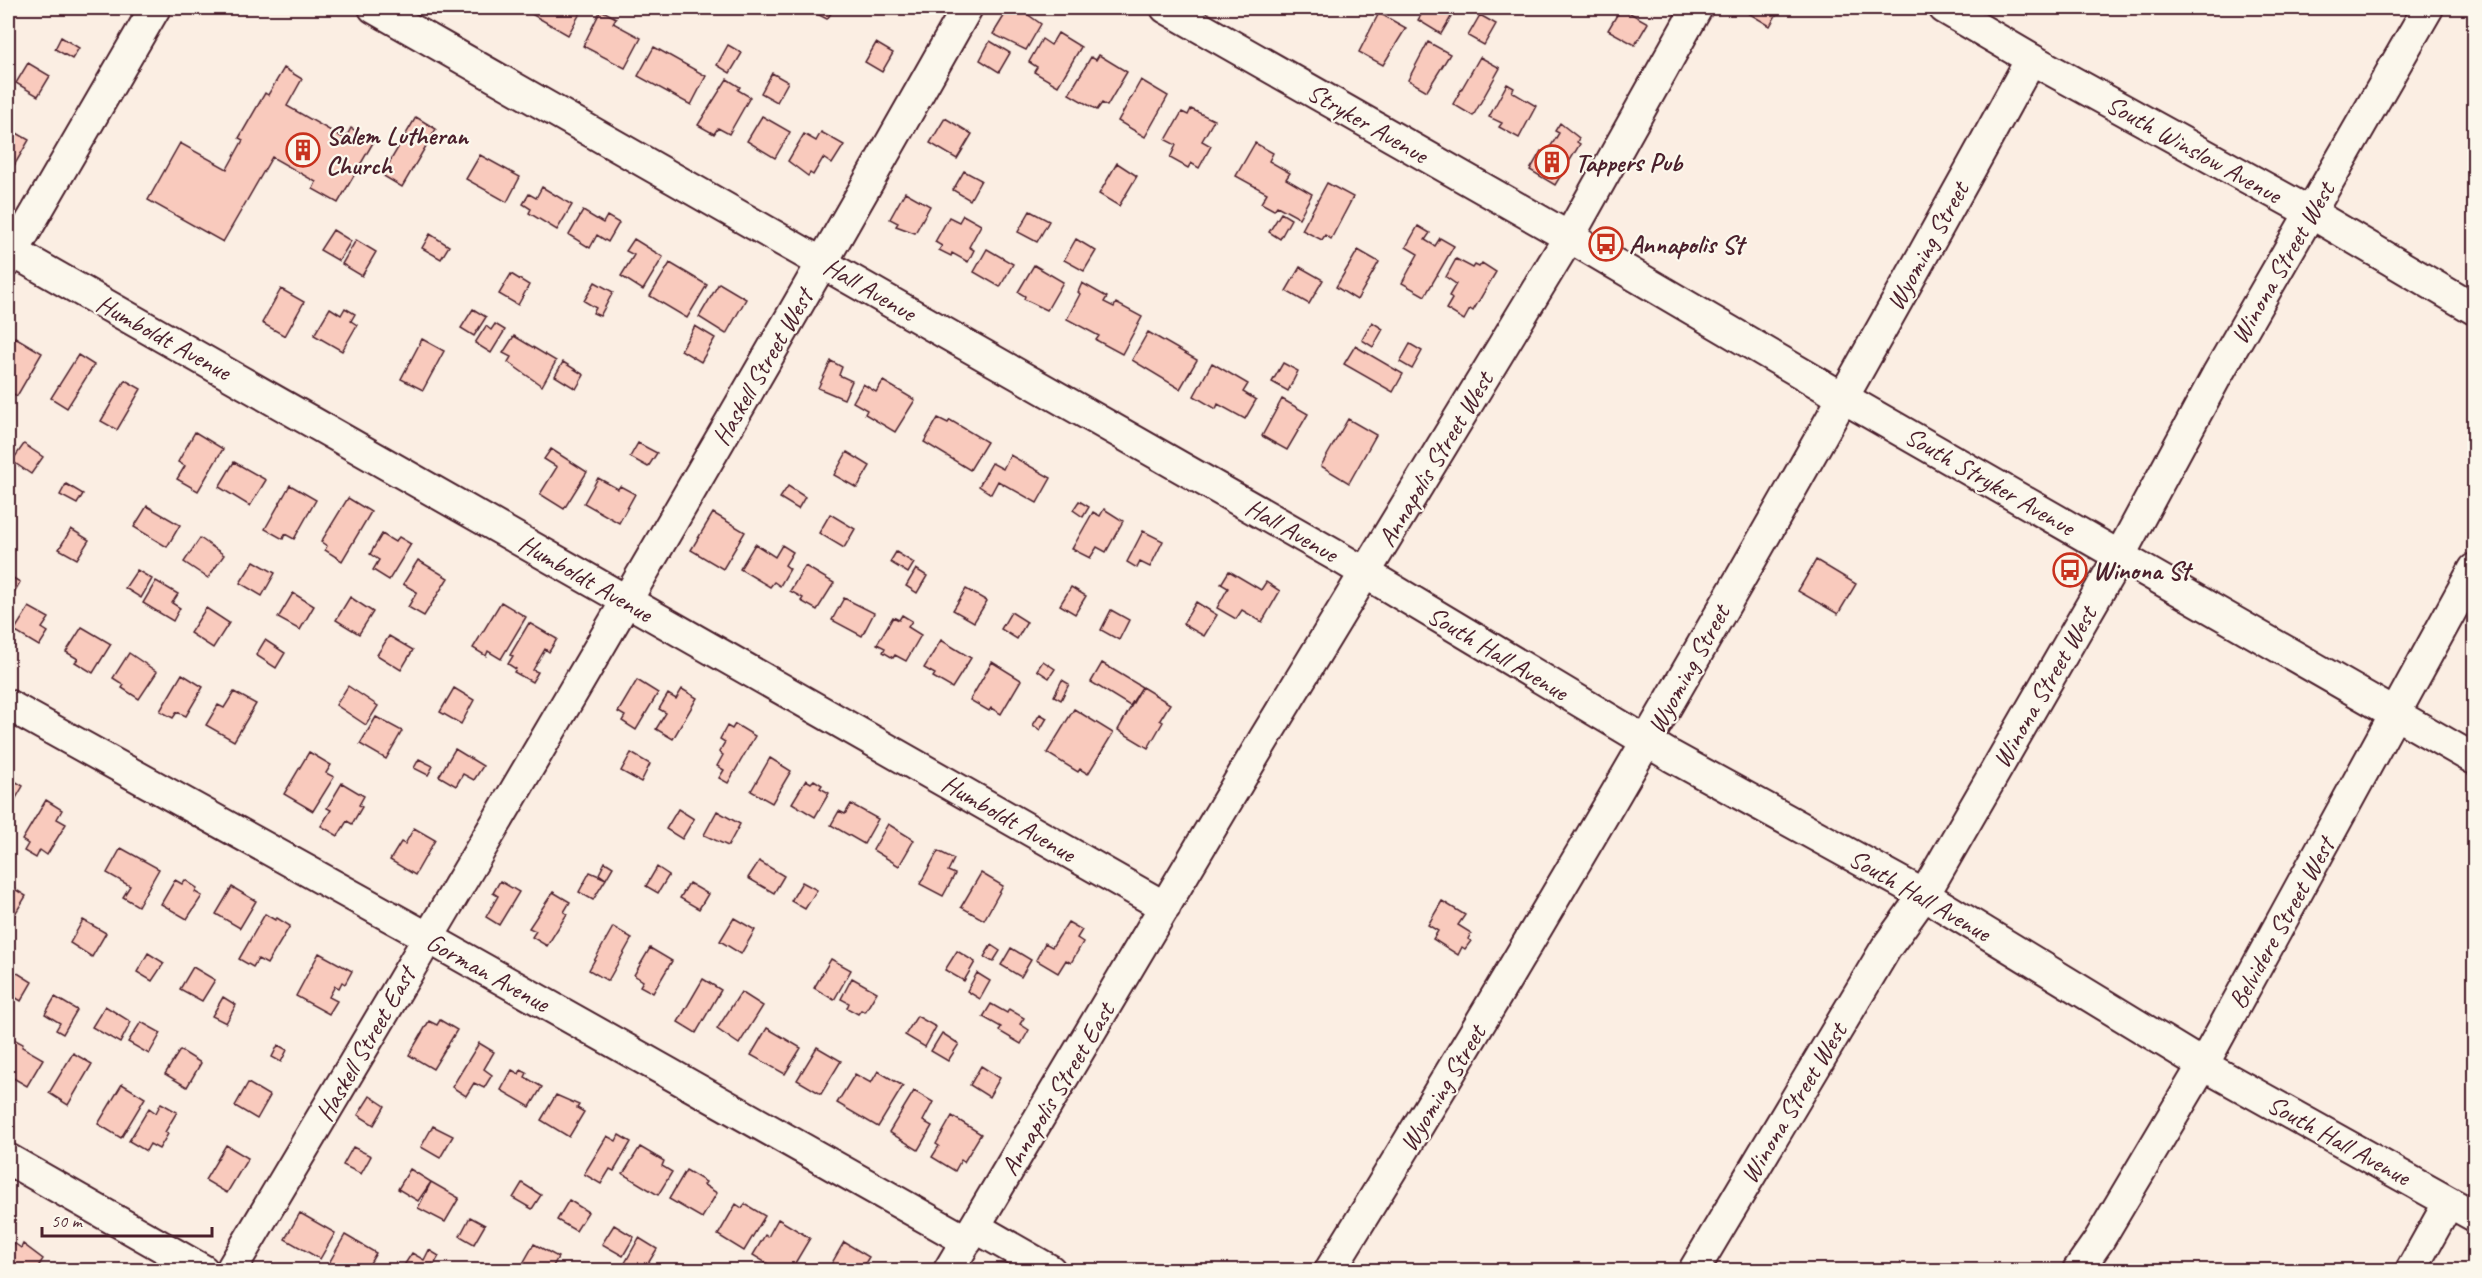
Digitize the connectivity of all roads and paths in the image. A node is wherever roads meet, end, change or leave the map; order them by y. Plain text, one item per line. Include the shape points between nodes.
1 (154, 8) edge
2 (374, 8) edge
3 (967, 8) edge
4 (1166, 8) edge
5 (1697, 8) edge
6 (1944, 8) edge
7 (2428, 8) edge
8 (2031, 59) junction
9 (2311, 213) junction
10 (1569, 237) junction
11 (9, 254) edge
12 (824, 262) junction
13 (2475, 309) edge
14 (1842, 397) junction
15 (2120, 555) junction
16 (2475, 569) edge
17 (1365, 572) junction
18 (626, 600) junction
19 (8, 705) edge
20 (2396, 714) junction
21 (1647, 742) junction
22 (2475, 759) edge
23 (1924, 895) junction
24 (1165, 907) junction
25 (427, 938) junction
26 (2203, 1065) junction
27 (8, 1159) edge
28 (2462, 1209) edge
29 (971, 1234) junction
30 (203, 1270) edge
31 (231, 1270) edge
32 (949, 1270) edge
33 (1050, 1270) edge
34 (1330, 1270) edge
35 (1694, 1270) edge
36 (2078, 1270) edge
37 (2411, 1270) edge

1 - 11 street
2 - 12 street, Hall Avenue
3 - 12 street, Haskell Street West
4 - 10 street, Stryker Avenue
5 - 10 street, Annapolis Street West
6 - 8 street, South Winslow Avenue
7 - 9 street, Winona Street West
8 - 9 street, South Winslow Avenue
8 - 14 street, Wyoming Street
9 - 13 street, South Winslow Avenue
9 - 15 street, Winona Street West via 2217,375
10 - 14 street, South Stryker Avenue
10 - 17 street, Annapolis Street West
11 - 18 street, Humboldt Avenue
12 - 17 street, Hall Avenue
12 - 18 street, Haskell Street West
14 - 15 street, South Stryker Avenue
14 - 21 street, Wyoming Street
15 - 20 street, South Stryker Avenue
15 - 23 street, Winona Street West
16 - 20 street, Belvidere Street West
17 - 21 street, South Hall Avenue
17 - 24 street, Annapolis Street West
18 - 24 street, Humboldt Avenue
18 - 25 street, Haskell Street East
19 - 25 street, Gorman Avenue
20 - 22 street, South Stryker Avenue
20 - 26 street, Belvidere Street West
21 - 23 street, South Hall Avenue
21 - 34 street, Wyoming Street via 1465,1052
23 - 26 street, South Hall Avenue
23 - 35 street, Winona Street West via 1886,948
24 - 29 street, Annapolis Street East
25 - 29 street, Gorman Avenue
25 - 31 street, Haskell Street East
26 - 28 street, South Hall Avenue
26 - 36 street, Belvidere Street West
27 - 30 street
28 - 37 street
29 - 32 street, Annapolis Street East
29 - 33 street, Gorman Avenue

